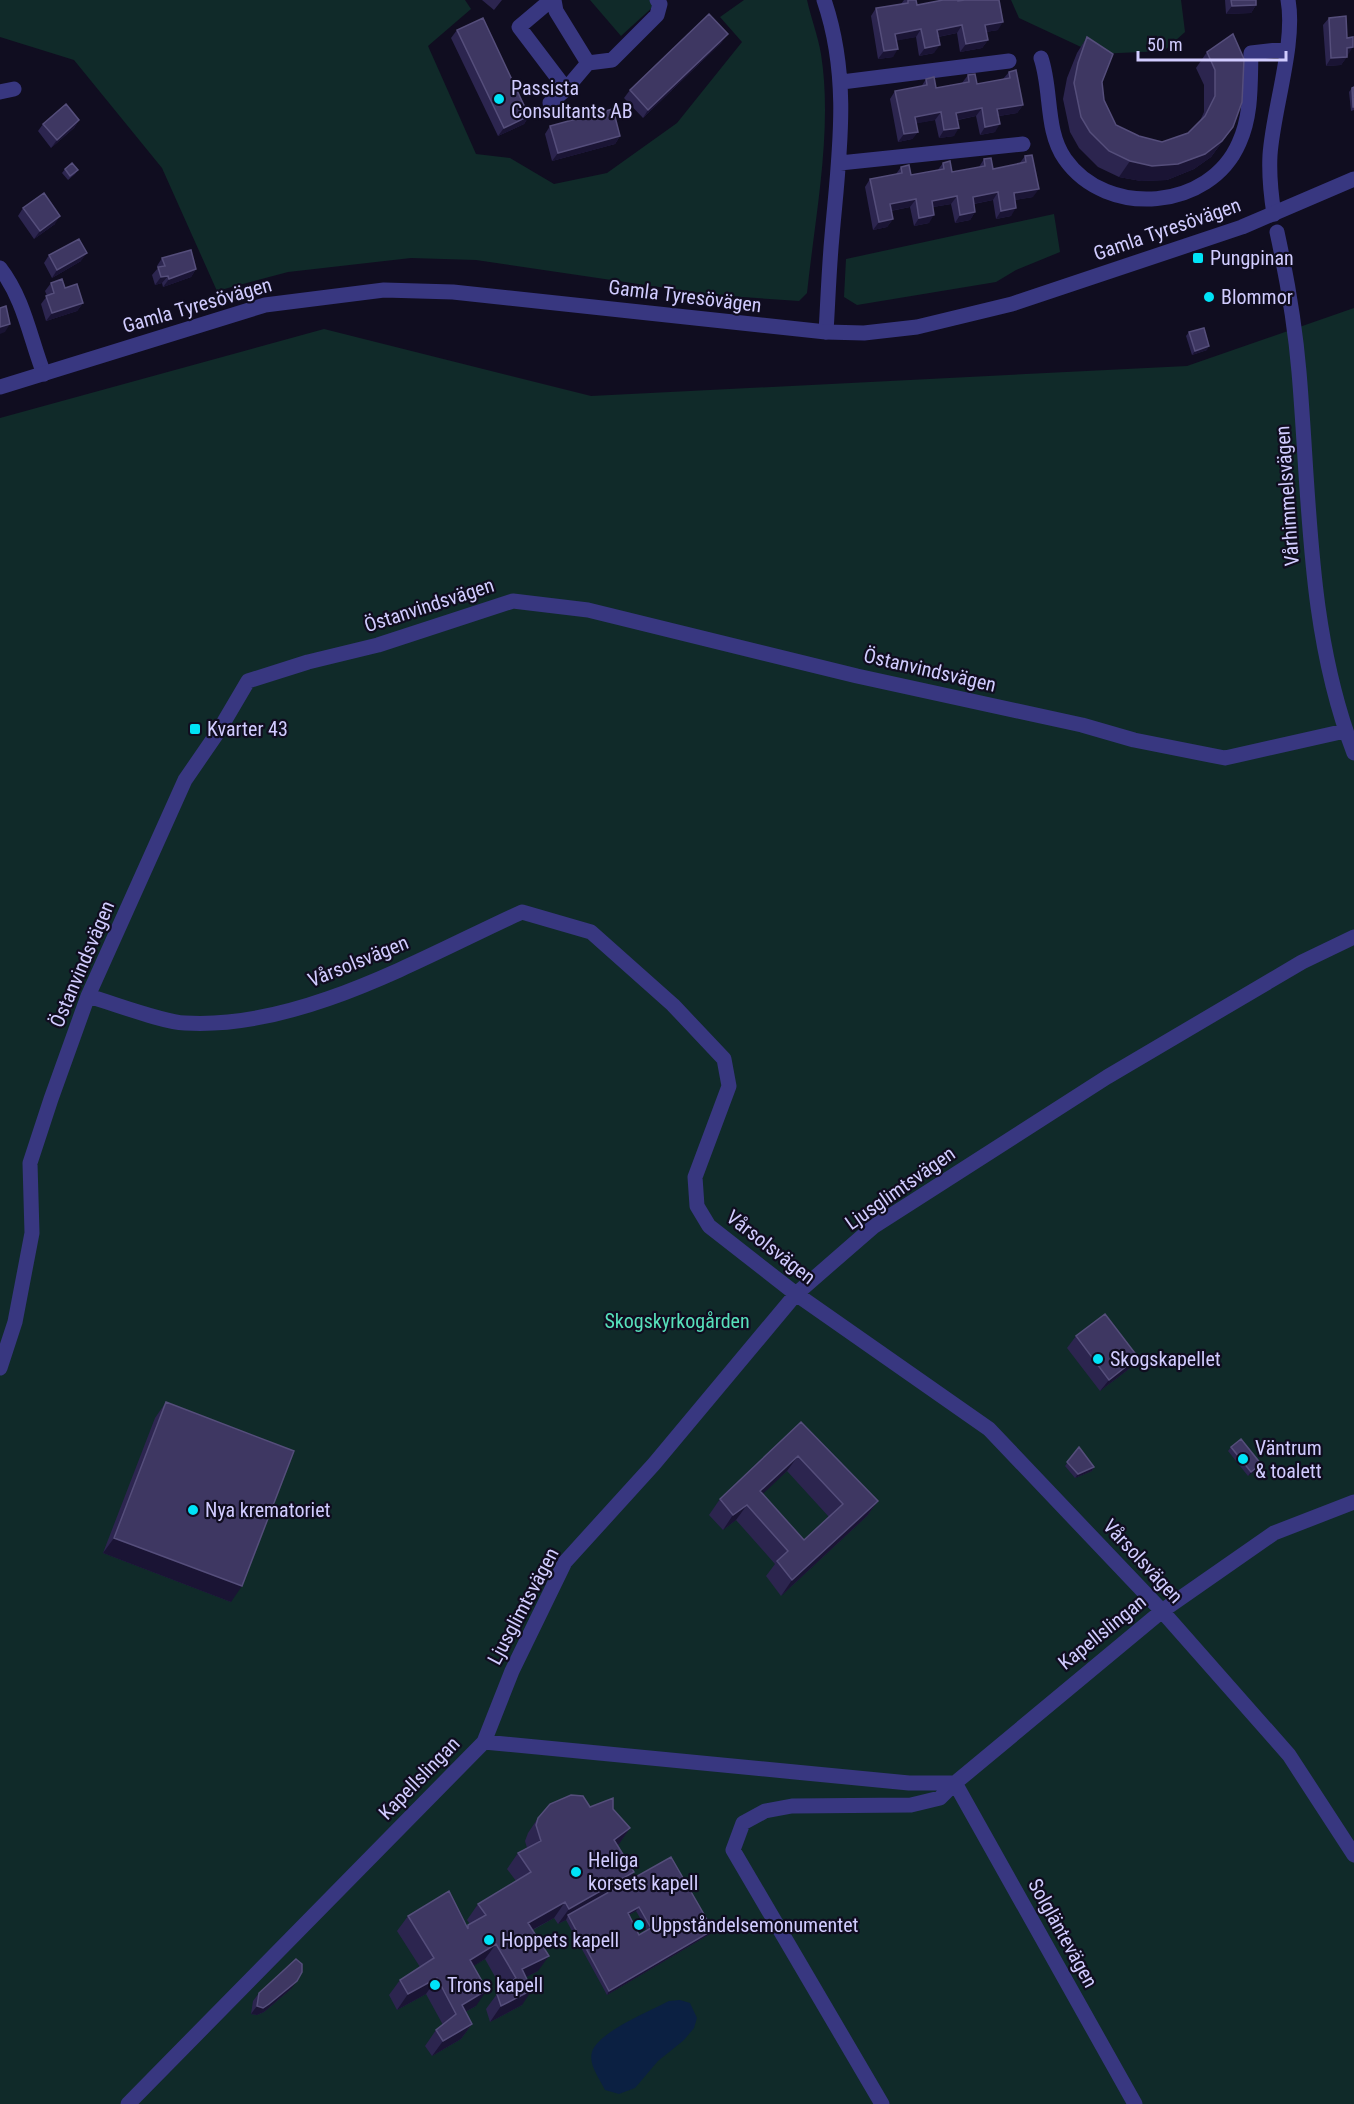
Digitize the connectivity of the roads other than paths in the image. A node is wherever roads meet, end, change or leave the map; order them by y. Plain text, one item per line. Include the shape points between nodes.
1 (553, 0) edge
2 (657, 0) edge
3 (824, 0) edge
4 (1292, 3) edge
5 (1286, 49) junction
6 (1041, 58) dead end
7 (1009, 61) dead end
8 (588, 63) junction
9 (842, 82) junction
10 (566, 89) junction
11 (550, 103) dead end
12 (1023, 144) dead end
13 (840, 163) junction
14 (1354, 178) edge
15 (1274, 214) junction
16 (1277, 232) dead end
17 (0, 268) edge
18 (826, 332) junction
19 (44, 374) junction
20 (0, 387) edge
21 (1346, 731) junction
22 (1354, 753) edge
23 (1354, 937) edge
24 (88, 996) junction
25 (796, 1294) junction
26 (0, 1368) edge
27 (1354, 1502) edge
28 (1162, 1611) junction
29 (484, 1742) junction
30 (955, 1783) junction
31 (1354, 1855) edge
32 (128, 2104) edge
33 (882, 2104) edge
34 (1135, 2104) edge

1 - 8 street
1 - 10 street via 519,27
2 - 8 street via 657,15 612,60
3 - 9 street via 833,26
4 - 5 street
5 - 6 street via 1251,53 1248,112 1239,144 1221,168 1190,193 1149,201 1120,196 1085,180 1065,158 1053,128
5 - 15 street via 1270,155
7 - 9 street
8 - 10 street
9 - 13 street
10 - 11 street
12 - 13 street
13 - 18 street
14 - 15 street, Gamla Tyresövägen
15 - 18 street, Gamla Tyresövägen via 958,319 864,333
16 - 21 street, Vårhimmelsvägen via 1299,369 1314,584 1325,660
17 - 19 street via 24,311
18 - 19 street, Gamla Tyresövägen via 476,294 384,290 265,305
19 - 20 street, Gamla Tyresövägen
21 - 22 street, Vårhimmelsvägen
21 - 24 street, Östanvindsvägen via 1225,758 610,615 513,601 378,645 248,681 185,780
23 - 25 street, Ljusglimtsvägen via 1302,962 1089,1088 873,1227
24 - 25 street, Vårsolsvägen via 184,1023 254,1019 349,992 522,912 591,932 673,1005 724,1059 729,1086 696,1177 696,1206 709,1227
24 - 26 street, Östanvindsvägen via 30,1163 32,1233 15,1322
25 - 28 street, Vårsolsvägen via 988,1429
25 - 29 street, Ljusglimtsvägen via 654,1464 565,1562 512,1671
27 - 28 street, Kapellslingan via 1274,1533
28 - 30 street, Kapellslingan
28 - 31 street, Vårsolsvägen via 1289,1755
29 - 30 street, Kapellslingan via 909,1783
29 - 32 street, Kapellslingan
30 - 33 street, Kapellslingan via 940,1798 911,1806 792,1806 765,1811 743,1823 733,1850
30 - 34 street, Solgläntevägen

